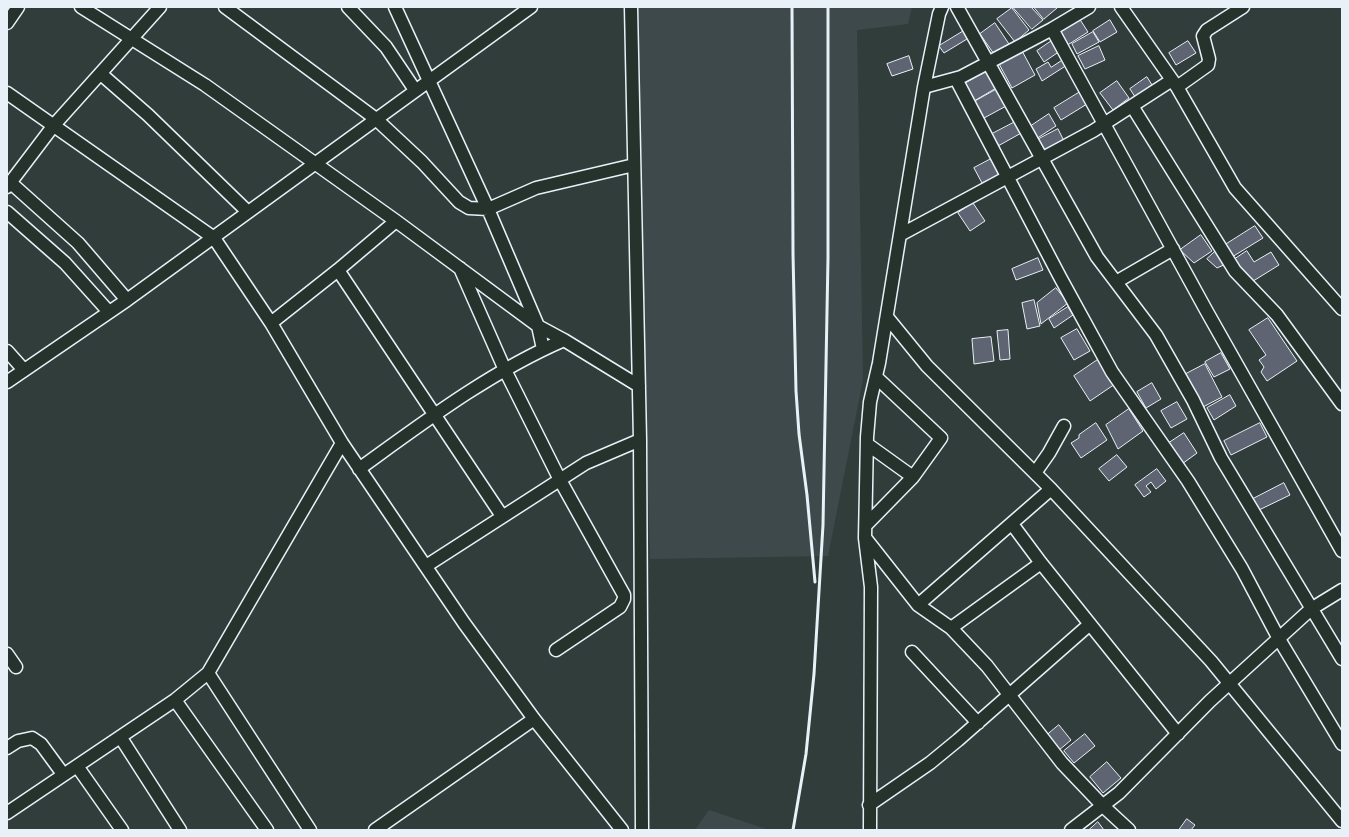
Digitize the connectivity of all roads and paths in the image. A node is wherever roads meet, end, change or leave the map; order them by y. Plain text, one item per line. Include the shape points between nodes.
1 (18, 7) edge
2 (81, 7) edge
3 (160, 7) edge
4 (225, 7) edge
5 (348, 7) edge
6 (395, 7) edge
7 (531, 7) edge
8 (631, 7) edge
9 (942, 7) edge
10 (957, 7) edge
11 (1121, 7) edge
12 (1243, 7) edge
13 (1080, 9) edge
14 (7, 24) edge
15 (1052, 29) junction
16 (132, 39) junction
17 (989, 63) junction
18 (101, 74) junction
19 (956, 79) junction
20 (430, 80) junction
21 (1174, 84) junction
22 (924, 87) junction
23 (415, 90) junction
24 (7, 93) edge
25 (1132, 106) junction
26 (376, 119) junction
27 (1105, 123) junction
28 (54, 125) junction
29 (1042, 158) junction
30 (314, 164) junction
31 (634, 165) junction
32 (1007, 177) junction
33 (9, 185) edge
34 (488, 210) junction
35 (7, 212) edge
36 (248, 212) junction
37 (396, 221) junction
38 (900, 235) junction
39 (214, 238) junction
40 (1173, 249) junction
41 (459, 267) junction
42 (338, 270) junction
43 (1116, 282) junction
44 (127, 300) junction
45 (1342, 309) edge
46 (109, 312) junction
47 (886, 317) junction
48 (271, 322) junction
49 (538, 326) junction
50 (564, 340) junction
51 (543, 349) junction
52 (7, 351) edge
53 (24, 370) junction
54 (505, 370) junction
55 (876, 377) junction
56 (7, 382) edge
57 (639, 386) junction
58 (1342, 404) edge
59 (435, 414) junction
60 (1064, 426) dead end
61 (640, 440) junction
62 (342, 443) junction
63 (867, 444) junction
64 (360, 469) junction
65 (1035, 473) junction
66 (913, 477) junction
67 (560, 480) junction
68 (1051, 489) junction
69 (502, 516) junction
70 (1012, 524) junction
71 (866, 525) junction
72 (865, 538) junction
73 (1342, 551) edge
74 (1041, 564) junction
75 (426, 566) junction
76 (1342, 590) edge
77 (918, 605) junction
78 (1311, 609) junction
79 (1090, 624) junction
80 (951, 628) junction
81 (1279, 639) junction
82 (556, 650) dead end
83 (912, 652) dead end
84 (7, 654) edge
85 (1342, 659) edge
86 (16, 667) dead end
87 (208, 673) junction
88 (1230, 683) junction
89 (1008, 694) junction
90 (175, 700) junction
91 (534, 719) junction
92 (978, 723) junction
93 (1178, 734) junction
94 (121, 738) junction
95 (1342, 744) edge
96 (7, 748) edge
97 (77, 766) junction
98 (63, 774) junction
99 (869, 805) junction
100 (1103, 806) junction
101 (7, 813) edge
102 (1342, 821) edge
103 (122, 830) edge
104 (180, 830) edge
105 (267, 830) edge
106 (310, 830) edge
107 (375, 830) edge
108 (622, 830) edge
109 (642, 830) edge
110 (870, 830) edge
111 (1070, 830) edge
112 (1129, 830) edge

1 - 14 street
2 - 16 street
3 - 16 street
4 - 26 street
5 - 23 street via 386,47
6 - 20 street
7 - 20 street
8 - 31 street
9 - 22 street
10 - 17 street
11 - 21 street
12 - 21 street via 1207,30 1203,36 1209,59 1208,65
13 - 15 street
15 - 17 street
15 - 27 street
16 - 18 street
16 - 30 street via 205,85
17 - 19 street
17 - 29 street
18 - 28 street
18 - 36 street via 148,115
19 - 22 street
19 - 32 street
20 - 23 street
20 - 34 street
21 - 25 street
21 - 45 street via 1235,188
22 - 38 street
23 - 26 street
24 - 28 street
25 - 27 street
25 - 58 street via 1235,271 1277,315
26 - 30 street
26 - 34 street via 422,162 459,202 469,208
27 - 29 street
27 - 40 street
28 - 33 street
28 - 39 street
29 - 32 street
29 - 43 street via 1097,257
30 - 36 street
30 - 37 street
31 - 34 street via 536,188
31 - 57 street
32 - 38 street
32 - 81 street via 1112,372 1188,481 1242,569
33 - 44 street via 78,244
34 - 49 street
35 - 46 street via 65,263
36 - 39 street
37 - 41 street
37 - 42 street
38 - 47 street
39 - 44 street
39 - 48 street
40 - 43 street
40 - 73 street
41 - 49 street
41 - 54 street
42 - 48 street
42 - 59 street
43 - 78 street via 1156,335 1193,400 1221,458
44 - 46 street
46 - 53 street
47 - 55 street
47 - 65 street via 927,366
48 - 62 street
49 - 50 street
49 - 51 street
50 - 51 street
50 - 57 street
51 - 54 street
52 - 53 street
53 - 56 street
54 - 59 street
54 - 67 street
55 - 63 street via 870,402
55 - 66 street via 941,438
57 - 61 street
59 - 64 street
59 - 69 street
60 - 65 street
61 - 67 street via 586,463
61 - 109 street
62 - 64 street
62 - 87 street
63 - 66 street
63 - 71 street
64 - 75 street
65 - 68 street
66 - 71 street
67 - 69 street
67 - 82 street via 617,581 624,599 620,606
68 - 70 street
68 - 88 street
69 - 75 street
70 - 74 street
70 - 77 street
71 - 72 street
72 - 77 street
72 - 99 street via 871,587
74 - 79 street
74 - 80 street
75 - 91 street
76 - 78 street
77 - 80 street
78 - 81 street
78 - 85 street
79 - 89 street
79 - 93 street
80 - 89 street
81 - 88 street
81 - 95 street
83 - 92 street
84 - 86 street
87 - 90 street
87 - 106 street
88 - 93 street
88 - 102 street
89 - 92 street
89 - 100 street via 1062,763
90 - 94 street
90 - 105 street
91 - 107 street
91 - 108 street
92 - 99 street via 930,763
93 - 100 street
94 - 97 street
94 - 104 street
96 - 98 street via 18,740 32,738 41,744
97 - 98 street
97 - 103 street
98 - 101 street
99 - 110 street
100 - 111 street
100 - 112 street

